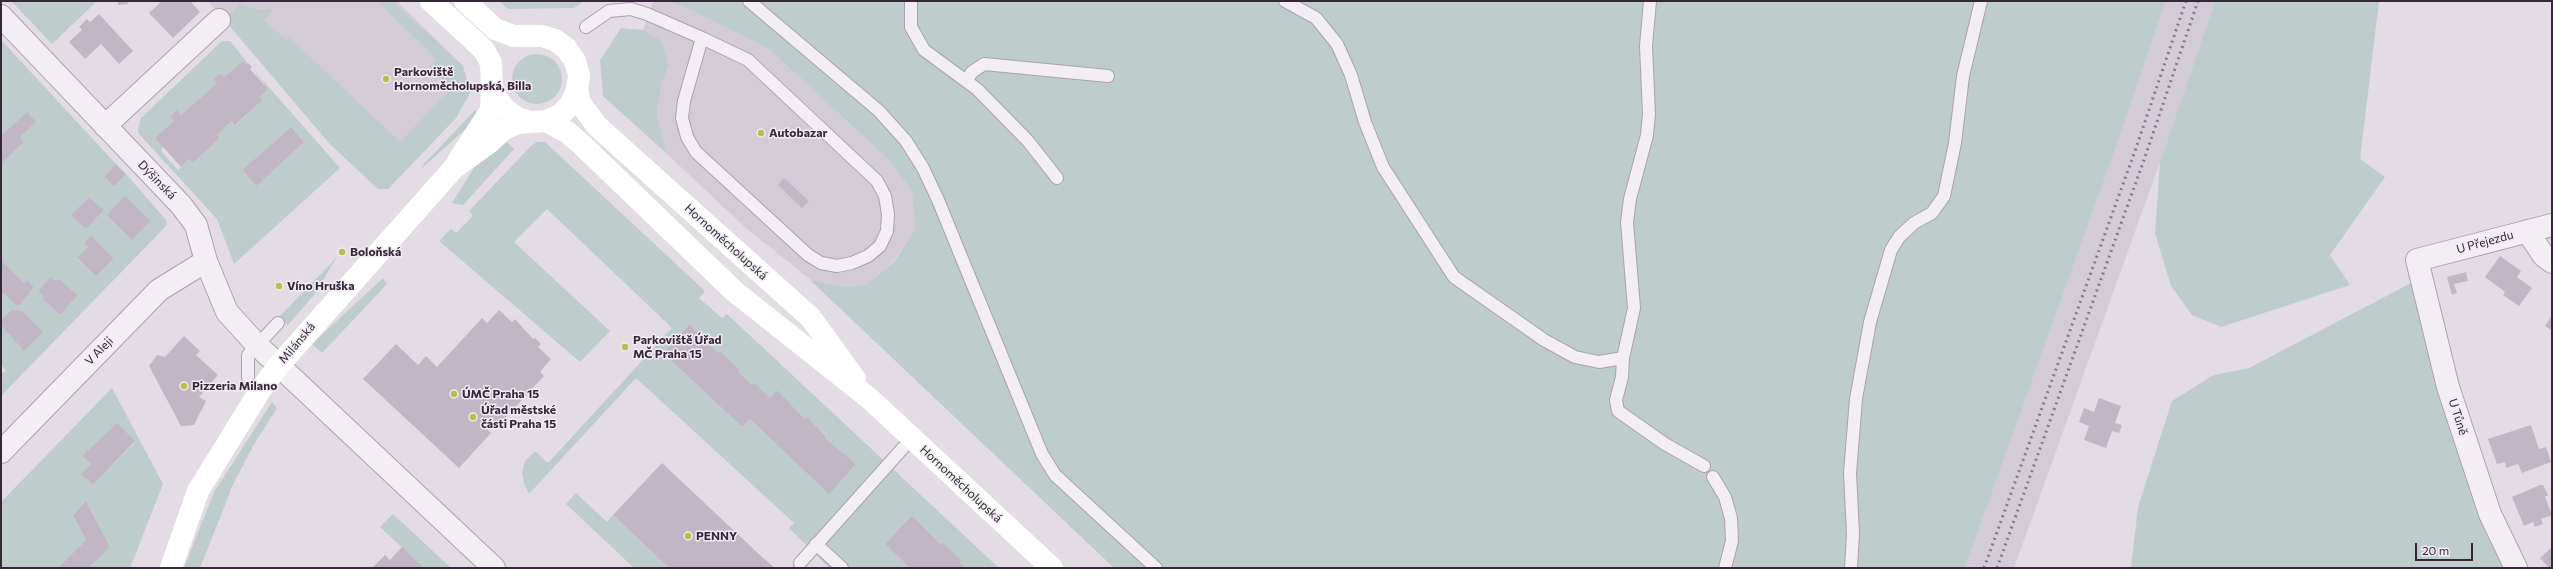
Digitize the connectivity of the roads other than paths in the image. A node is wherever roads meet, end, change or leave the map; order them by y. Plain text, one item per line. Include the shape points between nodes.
1 (431, 1) edge
2 (465, 1) edge
3 (749, 1) edge
4 (911, 1) edge
5 (1285, 1) edge
6 (1650, 1) edge
7 (1980, 1) edge
8 (1, 16) edge
9 (219, 20) dead end
10 (586, 27) dead end
11 (528, 36) junction
12 (702, 38) junction
13 (1108, 76) dead end
14 (492, 79) junction
15 (967, 80) junction
16 (577, 90) junction
17 (539, 122) junction
18 (105, 126) junction
19 (454, 168) junction
20 (1057, 178) dead end
21 (2552, 225) edge
22 (2527, 231) junction
23 (2417, 260) joint
24 (206, 261) junction
25 (2552, 262) edge
26 (278, 323) dead end
27 (257, 345) junction
28 (1623, 358) junction
29 (279, 365) junction
30 (248, 377) dead end
31 (870, 400) junction
32 (911, 439) junction
33 (1, 452) edge
34 (1704, 466) dead end
35 (1714, 477) dead end
36 (816, 544) junction
37 (800, 563) dead end
38 (171, 568) edge
39 (494, 568) edge
40 (842, 568) edge
41 (1052, 568) edge
42 (1156, 568) edge
43 (1725, 568) edge
44 (1851, 568) edge
45 (2516, 568) edge

1 - 14 street, Hornoměcholupská via 484,50
2 - 11 street, Hornoměcholupská via 495,29 514,36
3 - 42 lane via 879,111 906,141 923,168 938,200 1046,460 1055,476
4 - 15 lane via 911,27 920,45 938,61
5 - 28 lane via 1316,18 1337,44 1351,75 1367,128 1383,167 1454,277 1544,340 1575,357 1599,362
6 - 28 lane via 1646,46 1649,114 1647,135 1630,199 1627,222 1634,308
7 - 44 lane via 1963,76 1944,196 1932,213 1914,223 1899,237 1891,250 1870,322 1856,399 1852,443
8 - 18 street, Dýšinská
9 - 18 street
10 - 12 lane via 609,11 631,10
11 - 14 street, Hornoměcholupská via 516,40 505,48 497,59
11 - 16 street, Hornoměcholupská via 542,36 555,40 566,48 577,68
12 - 12 lane via 748,60 877,181 885,196 887,231 880,246 868,256 852,264 821,264 696,152 687,137 682,118 684,100
13 - 15 lane via 984,64 972,72
14 - 17 street, Hornoměcholupská via 496,99 506,110 517,118
14 - 19 street, Milánská via 491,110 476,129
15 - 20 lane via 1028,141
16 - 17 street via 565,110
16 - 31 street, Hornoměcholupská via 580,103 597,126 810,318
17 - 19 street, Milánská via 518,123 504,129
17 - 31 street, Hornoměcholupská via 561,128 580,143 734,291
18 - 24 street, Dýšinská via 196,225
19 - 29 street, Milánská
21 - 22 street, U Přejezdu
22 - 23 street, U Přejezdu
22 - 25 street via 2544,256
23 - 45 street, U Tůně via 2448,387 2490,514
24 - 27 street, Dýšinská via 227,312
24 - 33 street, V Aleji via 159,290
26 - 27 lane
27 - 29 street, Dýšinská
27 - 30 lane via 248,355
28 - 34 lane via 1622,377 1616,400 1618,411 1665,444
29 - 38 street, Milánská via 198,491
29 - 39 street
31 - 32 street, Hornoměcholupská
32 - 36 lane
32 - 41 street, Hornoměcholupská
35 - 43 lane via 1726,497 1731,518 1732,541
36 - 37 lane
36 - 40 lane

